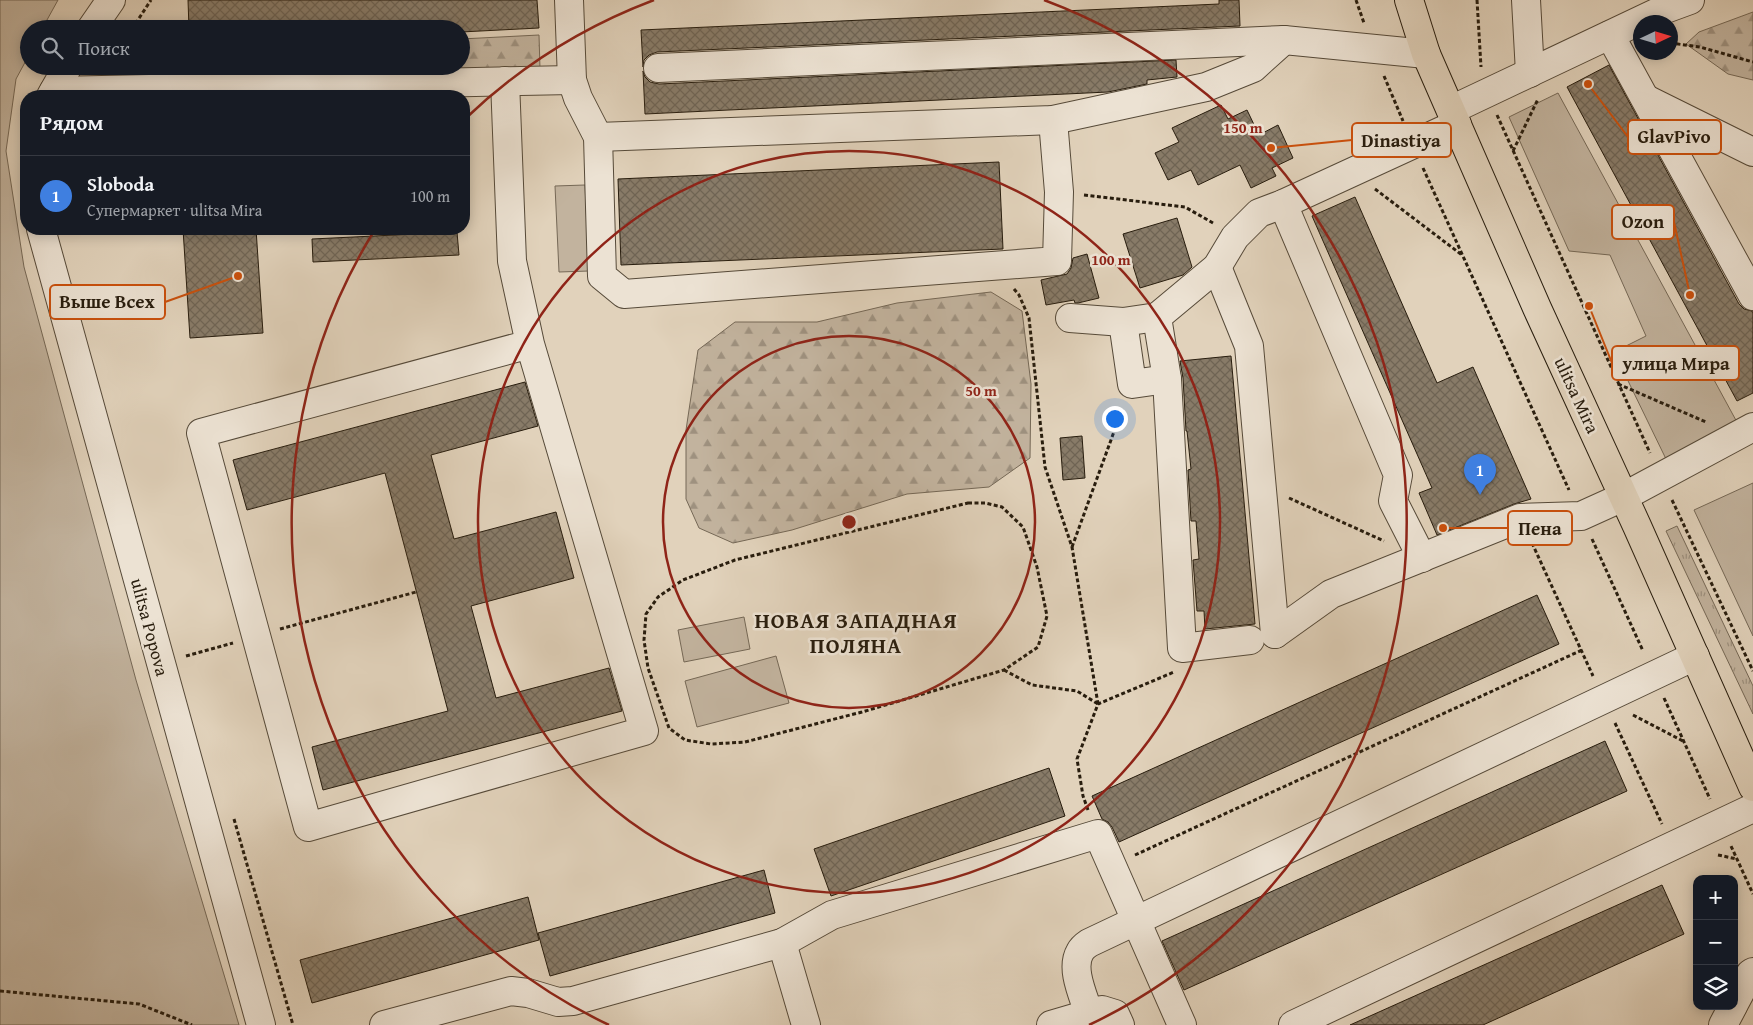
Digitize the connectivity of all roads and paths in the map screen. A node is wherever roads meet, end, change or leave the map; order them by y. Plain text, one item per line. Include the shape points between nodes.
1 (111, 0) edge
2 (151, 0) edge
3 (569, 0) edge
4 (1356, 0) edge
5 (1409, 0) edge
6 (1477, 0) edge
7 (1526, 0) edge
8 (1690, 0) edge
9 (97, 20) edge
10 (138, 20) edge
11 (1610, 35) junction
12 (1284, 40) junction
13 (1678, 44) edge
14 (1373, 49) junction
15 (1426, 54) junction
16 (1556, 60) junction
17 (1753, 62) edge
18 (658, 68) dead end
19 (1530, 72) junction
20 (63, 75) edge
21 (572, 80) junction
22 (505, 81) junction
23 (54, 90) edge
24 (191, 90) edge
25 (1487, 93) junction
26 (1646, 99) junction
27 (1454, 117) junction
28 (1052, 120) junction
29 (598, 138) junction
30 (1412, 144) junction
31 (1513, 151) junction
32 (1753, 152) edge
33 (1353, 172) junction
34 (1059, 192) junction
35 (1283, 204) junction
36 (43, 235) edge
37 (1235, 237) junction
38 (1463, 255) junction
39 (994, 266) junction
40 (1217, 267) junction
41 (1753, 296) edge
42 (1157, 317) junction
43 (1070, 318) dead end
44 (1123, 322) junction
45 (530, 344) junction
46 (1167, 379) junction
47 (1617, 383) junction
48 (1132, 384) junction
49 (1745, 431) edge
50 (1661, 477) junction
51 (1262, 486) junction
52 (1623, 497) junction
53 (1581, 516) junction
54 (1386, 542) dead end
55 (1072, 547) junction
56 (1422, 558) junction
57 (416, 592) dead end
58 (256, 636) junction
59 (1250, 640) dead end
60 (216, 648) dead end
61 (1582, 650) dead end
62 (1695, 656) junction
63 (1181, 669) dead end
64 (1004, 670) junction
65 (1753, 671) edge
66 (1654, 676) junction
67 (1604, 699) junction
68 (1098, 704) junction
69 (1684, 742) junction
70 (1753, 787) edge
71 (1753, 808) edge
72 (1721, 823) junction
73 (1098, 834) junction
74 (1112, 866) junction
75 (1753, 894) edge
76 (1136, 920) junction
77 (782, 943) junction
78 (1753, 972) edge
79 (0, 991) edge
80 (1738, 997) edge
81 (1731, 1010) edge
82 (1088, 1014) junction
83 (192, 1025) edge
84 (261, 1025) edge
85 (388, 1025) edge
86 (806, 1025) edge
87 (1051, 1025) edge
88 (1120, 1025) edge
89 (1182, 1025) edge
90 (1294, 1025) edge
91 (1723, 1025) edge

1 - 9 street
2 - 10 path
3 - 21 street
4 - 14 path
5 - 15 main road, ulitsa Mira
6 - 25 path via 1481,69
7 - 19 street
8 - 11 street
11 - 16 street
11 - 26 street
12 - 14 street
12 - 18 street
12 - 28 street via 1253,68 1206,87
13 - 17 path
14 - 15 street
14 - 30 path
15 - 27 main road, ulitsa Mira
16 - 19 street
16 - 31 path
19 - 25 street
20 - 23 street
21 - 22 street
21 - 29 street
22 - 24 street
22 - 45 street via 512,261
25 - 27 street
25 - 31 path
26 - 32 street
26 - 41 street
27 - 30 street
27 - 52 main road, ulitsa Mira
28 - 29 street
28 - 34 street
29 - 39 street via 602,276 624,294
30 - 33 street
30 - 38 path
31 - 47 path
33 - 35 street
33 - 38 path
34 - 37 path via 1185,207
34 - 39 street via 1057,261
35 - 37 street via 1259,213
35 - 56 street via 1398,475 1393,501
36 - 84 street, ulitsa Popova
37 - 40 street
38 - 53 path
39 - 55 path via 1019,295 1029,318 1045,467
40 - 42 street
40 - 51 street via 1249,346
42 - 44 street
42 - 46 street
43 - 44 street
44 - 48 street
45 - 58 street via 201,433
45 - 58 street via 644,731 308,827
46 - 48 street
46 - 59 street via 1182,648
47 - 49 path
47 - 50 path
48 - 55 path
49 - 50 street
50 - 52 street
50 - 65 path
51 - 54 path
51 - 56 street via 1275,634 1331,594
52 - 53 street
52 - 62 main road, ulitsa Mira
53 - 56 street via 1520,518
53 - 66 path
55 - 68 path
57 - 58 path
58 - 60 path
61 - 74 path
62 - 66 street
62 - 70 main road, ulitsa Mira
63 - 68 path
64 - 64 path via 1038,647 1047,616 1038,567 1023,527 1002,507 985,503 968,503 736,560 683,580 658,597 646,614 644,640 648,668 669,728 685,740 711,744 745,742
64 - 68 path via 1032,685 1077,691
66 - 67 street
66 - 69 path
67 - 69 path
67 - 76 street
68 - 73 path via 1077,759 1083,796
69 - 72 path
71 - 72 street
72 - 75 path
72 - 90 street
73 - 74 street
73 - 77 street via 832,915
74 - 76 street
76 - 82 street via 1088,943 1080,952 1078,976
76 - 89 street
77 - 85 street via 573,1001 558,1002 528,992 511,991
77 - 86 street
78 - 80 street
79 - 83 path via 139,1004
81 - 91 street
82 - 87 street
82 - 88 street via 1109,1011 1115,1014

